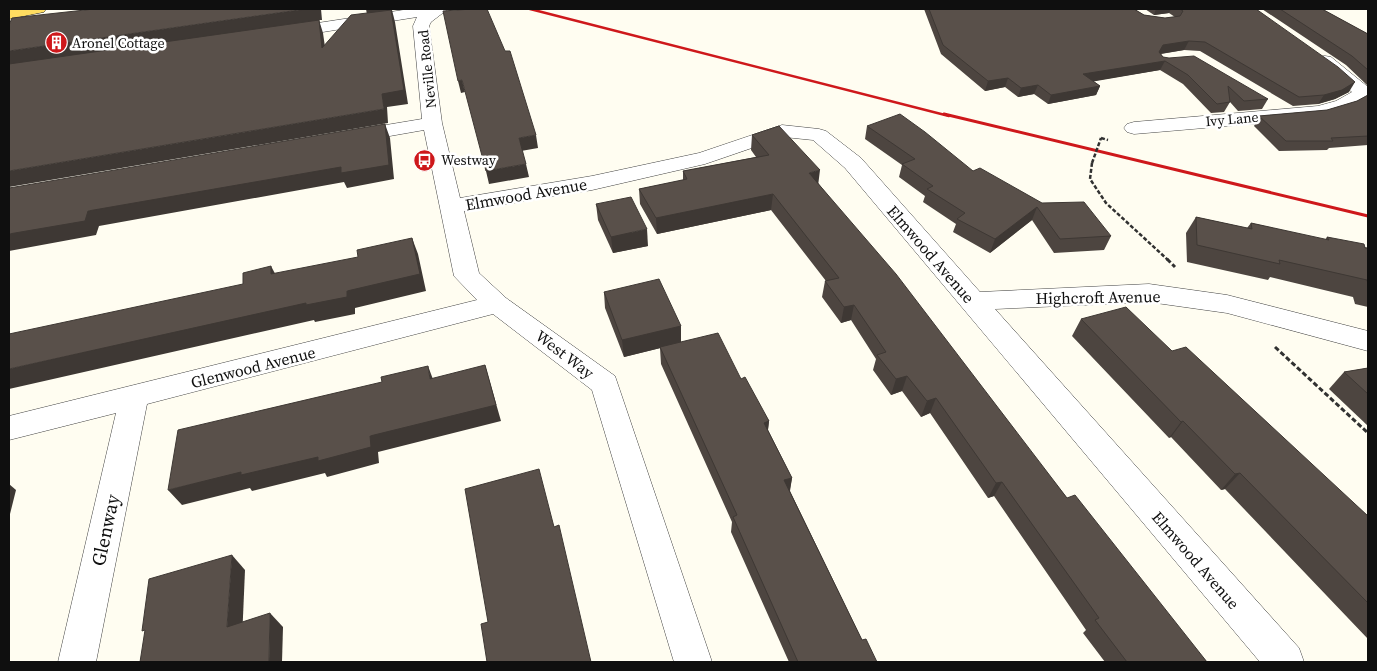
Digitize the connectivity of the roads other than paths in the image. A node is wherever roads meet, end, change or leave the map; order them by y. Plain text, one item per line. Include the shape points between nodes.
1 (38, 9) edge
2 (438, 10) edge
3 (9, 14) edge
4 (265, 35) edge
5 (1308, 48) edge
6 (1366, 94) edge
7 (1265, 100) edge
8 (1288, 114) junction
9 (432, 123) junction
10 (1134, 128) dead end
11 (334, 140) edge
12 (452, 206) junction
13 (972, 301) junction
14 (497, 304) junction
15 (1368, 341) edge
16 (134, 397) junction
17 (9, 428) edge
18 (76, 662) edge
19 (693, 662) edge
20 (1284, 662) edge

1 - 3 main road
2 - 4 street
2 - 9 street, Neville Road via 424,19 421,26
5 - 6 street, Ivy Lane
6 - 8 street, Ivy Lane via 1320,112
7 - 8 street
8 - 10 street, Ivy Lane
9 - 11 street, Neville Road
9 - 12 street, West Way
12 - 13 street, Elmwood Avenue via 592,183 695,160 782,131 819,134 852,163
12 - 14 street, West Way via 467,276
13 - 15 street, Highcroft Avenue via 1149,293 1227,304
13 - 20 street, Elmwood Avenue
14 - 16 street, Glenwood Avenue
14 - 19 street, West Way via 605,384
16 - 17 street, Glenwood Avenue
16 - 18 street, Glenway

